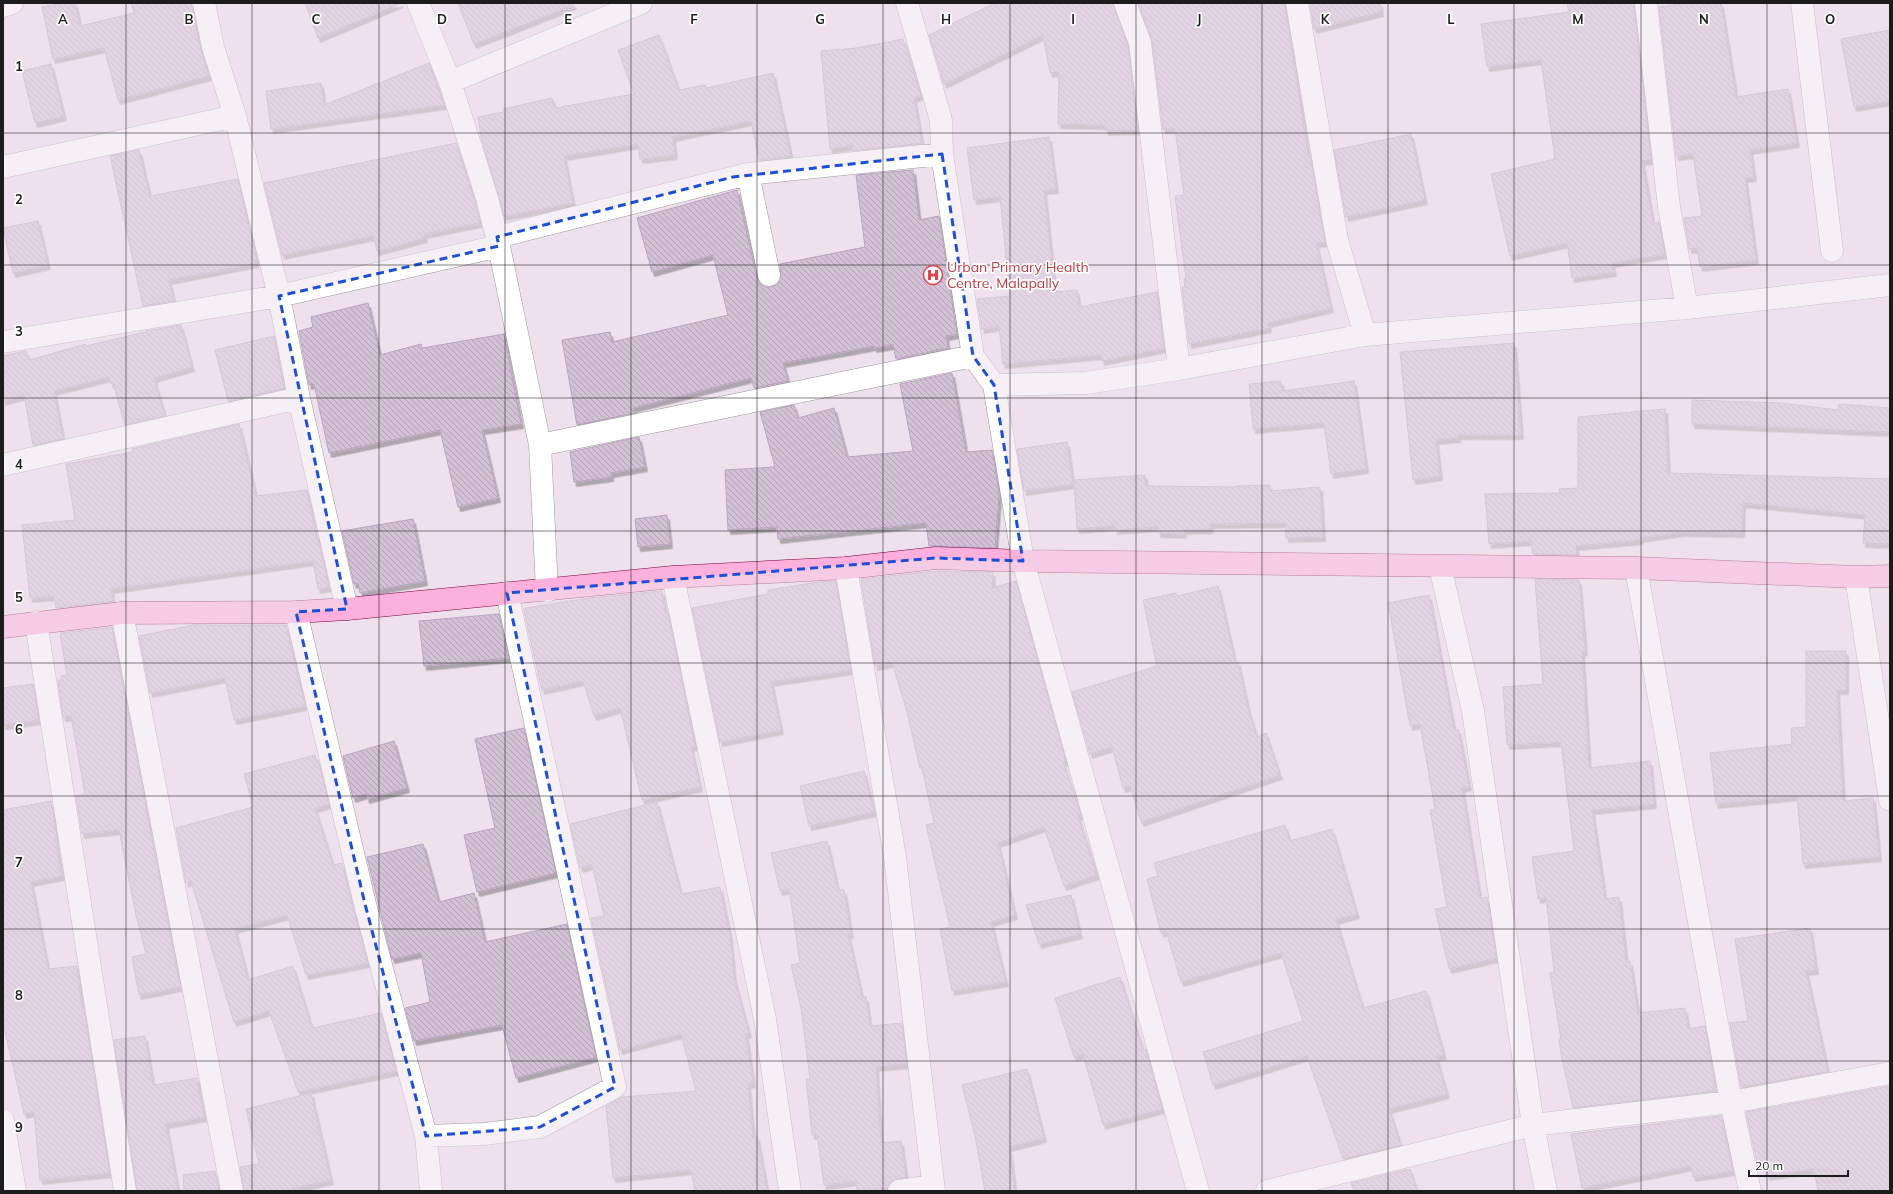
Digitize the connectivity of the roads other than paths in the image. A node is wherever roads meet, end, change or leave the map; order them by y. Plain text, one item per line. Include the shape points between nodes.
1 (12, 3) edge
2 (204, 3) edge
3 (418, 3) edge
4 (641, 3) edge
5 (908, 3) edge
6 (1125, 3) edge
7 (1296, 3) edge
8 (1646, 3) edge
9 (1802, 3) edge
10 (3, 6) edge
11 (450, 82) junction
12 (234, 116) junction
13 (942, 154) junction
14 (3, 167) edge
15 (748, 174) junction
16 (498, 242) junction
17 (1832, 251) dead end
18 (769, 275) dead end
19 (1890, 285) edge
20 (279, 296) junction
21 (1686, 308) junction
22 (1365, 335) junction
23 (3, 342) edge
24 (973, 356) junction
25 (1179, 369) junction
26 (994, 385) junction
27 (299, 398) junction
28 (540, 445) junction
29 (3, 465) edge
30 (1023, 561) junction
31 (1440, 566) junction
32 (846, 568) junction
33 (1636, 568) junction
34 (1890, 576) edge
35 (673, 577) junction
36 (1856, 577) junction
37 (547, 591) junction
38 (507, 593) junction
39 (347, 609) junction
40 (296, 612) junction
41 (122, 613) junction
42 (36, 622) junction
43 (3, 626) edge
44 (1890, 800) edge
45 (1890, 1073) edge
46 (1731, 1102) junction
47 (3, 1120) edge
48 (1533, 1125) junction
49 (426, 1136) junction
50 (5, 1145) edge
51 (933, 1188) edge
52 (15, 1191) edge
53 (125, 1191) edge
54 (232, 1191) edge
55 (432, 1191) edge
56 (790, 1191) edge
57 (899, 1191) edge
58 (1198, 1191) edge
59 (1267, 1191) edge
60 (1546, 1191) edge
61 (1750, 1191) edge

1 - 10 street
2 - 12 street via 213,47
3 - 11 street
4 - 11 street
5 - 13 street via 941,120
6 - 25 street via 1140,43
7 - 22 street via 1337,240
8 - 21 street via 1669,208
9 - 17 street
11 - 16 street via 487,198
12 - 14 street
12 - 20 street
13 - 15 street
13 - 24 street
15 - 16 street
15 - 18 street
16 - 20 street
16 - 28 street
19 - 21 street
20 - 23 street
20 - 27 street
21 - 22 street
22 - 25 street
24 - 26 street
24 - 28 street
25 - 26 street via 1086,383
26 - 30 street
27 - 29 street
27 - 39 street
28 - 37 street
30 - 31 street
30 - 32 street via 936,558
30 - 58 street
31 - 33 street
31 - 48 street via 1473,711
32 - 35 street
32 - 51 street via 895,857
33 - 36 street
33 - 46 street
34 - 36 street
35 - 37 street
35 - 56 street via 765,1019
36 - 44 street
37 - 38 street
38 - 39 street
38 - 49 street via 614,1087 540,1127 484,1134
39 - 40 street
40 - 41 street
40 - 49 street via 365,904
41 - 42 street
41 - 54 street
42 - 43 street
42 - 53 street
45 - 46 street
46 - 48 street
46 - 61 street
47 - 50 street
48 - 59 street
48 - 60 street
49 - 55 street
50 - 52 street
51 - 57 street

